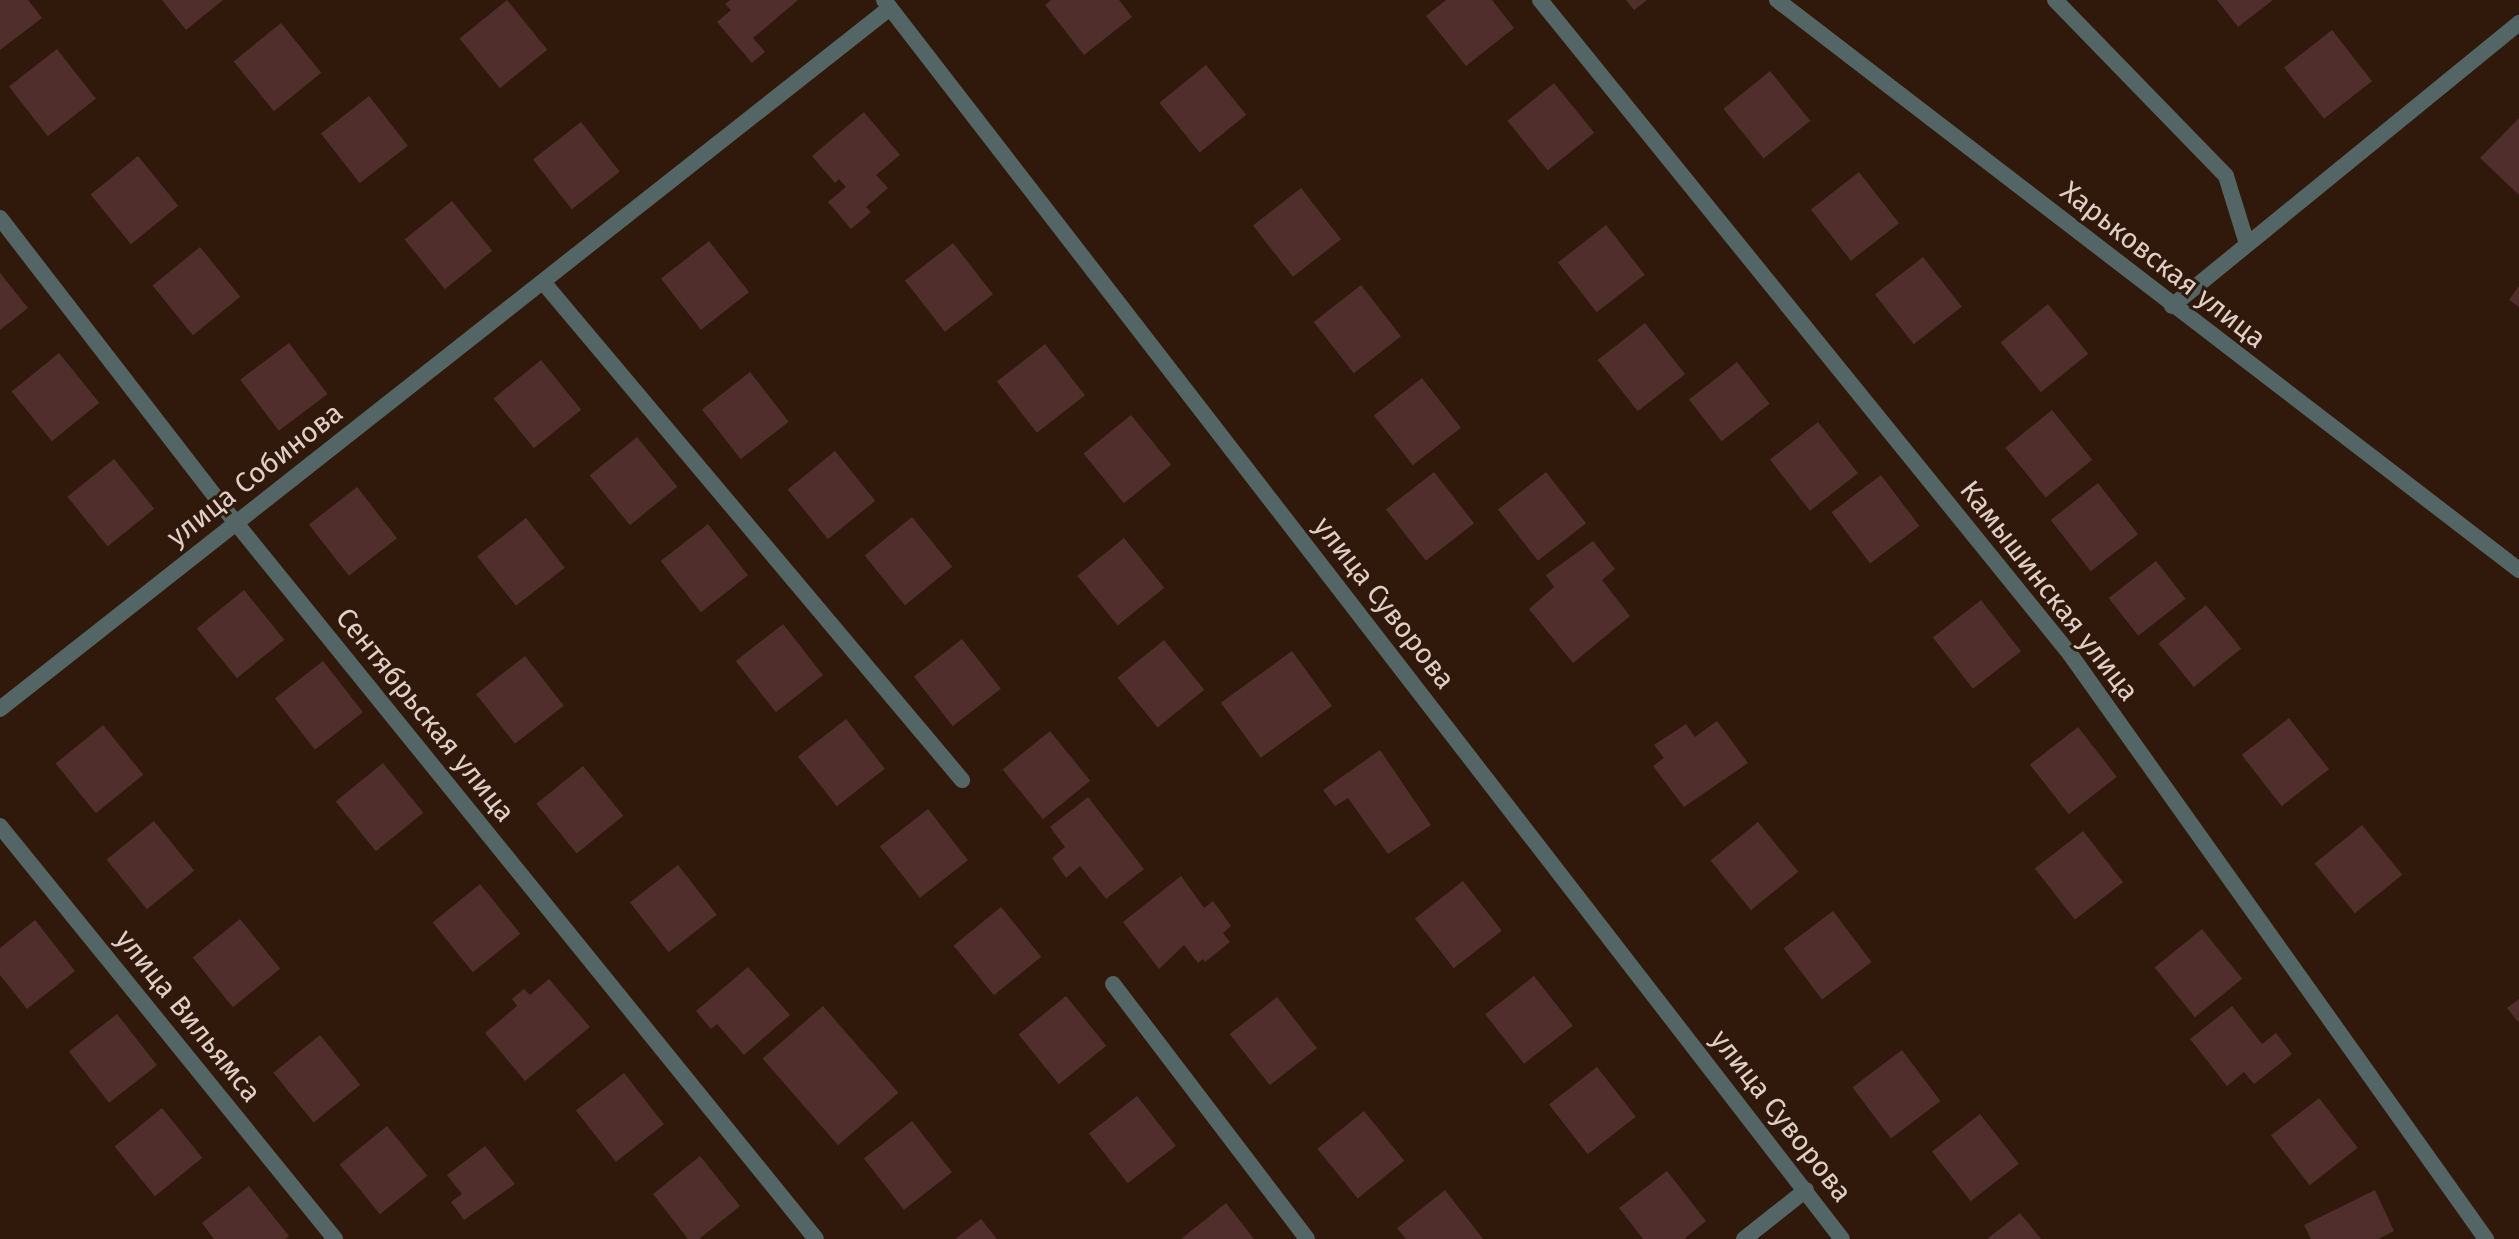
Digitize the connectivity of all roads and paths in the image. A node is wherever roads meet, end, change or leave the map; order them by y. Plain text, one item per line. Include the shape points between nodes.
1 (1540, 0) edge
2 (1777, 0) edge
3 (2055, 0) edge
4 (887, 4) edge
5 (2519, 23) edge
6 (0, 218) edge
7 (2247, 244) junction
8 (543, 282) junction
9 (2172, 306) junction
10 (236, 523) junction
11 (2519, 570) edge
12 (0, 709) edge
13 (962, 780) dead end
14 (0, 826) edge
15 (1113, 984) dead end
16 (1806, 1190) junction
17 (335, 1239) edge
18 (816, 1239) edge
19 (1307, 1239) edge
20 (1744, 1239) edge
21 (1842, 1239) edge
22 (2486, 1239) edge

1 - 22 street, Камышинская улица via 2070,654
2 - 9 street, Харьковская улица
3 - 7 street via 2226,176
4 - 8 street, улица Собинова
4 - 16 street, улица Суворова
5 - 7 street
6 - 10 street, Сентябрьская улица
7 - 9 street
8 - 10 street, улица Собинова
8 - 13 street
9 - 11 street, Харьковская улица
10 - 12 street, улица Собинова
10 - 18 street, Сентябрьская улица
14 - 17 street, улица Вильямса
15 - 19 street
16 - 20 street
16 - 21 street, улица Суворова

